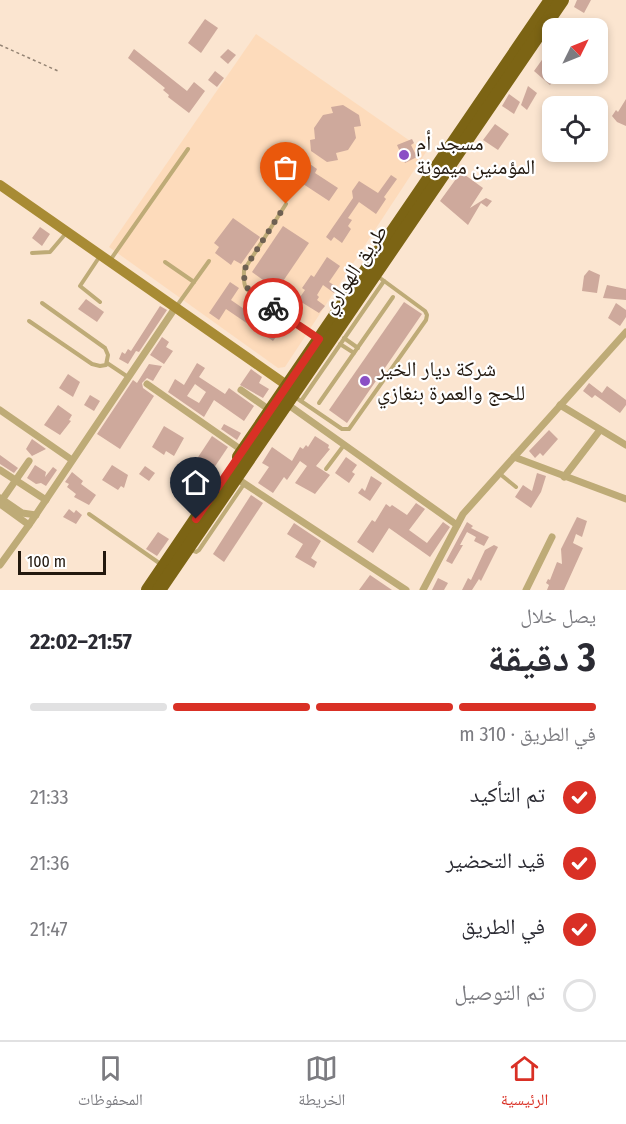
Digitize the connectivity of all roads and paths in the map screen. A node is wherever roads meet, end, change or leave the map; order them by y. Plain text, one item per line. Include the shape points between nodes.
1 (551, 0) edge
2 (562, 0) edge
3 (0, 45) edge
4 (58, 71) dead end
5 (188, 149) dead end
6 (0, 185) edge
7 (286, 204) dead end
8 (67, 232) junction
9 (32, 253) dead end
10 (105, 259) junction
11 (208, 261) dead end
12 (165, 262) dead end
13 (380, 278) junction
14 (194, 282) junction
15 (393, 297) dead end
16 (100, 302) dead end
17 (42, 303) dead end
18 (175, 308) junction
19 (29, 321) dead end
20 (626, 332) edge
21 (344, 338) junction
22 (319, 339) junction
23 (340, 344) junction
24 (358, 348) junction
25 (354, 353) junction
26 (107, 363) junction
27 (128, 377) junction
28 (147, 384) dead end
29 (241, 390) dead end
30 (292, 397) junction
31 (319, 403) dead end
32 (560, 405) junction
33 (0, 410) edge
34 (271, 411) junction
35 (600, 430) junction
36 (344, 444) junction
37 (626, 445) edge
38 (243, 451) junction
39 (514, 457) junction
40 (72, 460) junction
41 (29, 461) dead end
42 (326, 469) dead end
43 (0, 470) edge
44 (499, 474) junction
45 (564, 477) junction
46 (16, 480) junction
47 (240, 481) junction
48 (516, 487) dead end
49 (626, 499) edge
50 (46, 500) junction
51 (1, 501) edge
52 (89, 514) dead end
53 (36, 515) junction
54 (29, 525) junction
55 (457, 525) junction
56 (552, 537) dead end
57 (0, 565) edge
58 (164, 566) junction
59 (148, 590) edge
60 (159, 590) edge
61 (406, 590) edge
62 (423, 590) edge
63 (526, 590) edge

1 - 22 highway, طريق الهواري
2 - 13 highway, طريق الهواري
3 - 4 path
5 - 10 lane
6 - 8 street
7 - 22 lane via 244,270 244,280 246,288 258,298
8 - 9 lane via 50,252
8 - 10 street
10 - 16 lane via 80,286
10 - 18 street
11 - 14 lane
12 - 14 lane
13 - 21 lane
13 - 30 highway, طريق الهواري
13 - 30 lane via 427,313 426,320 349,429 342,429
14 - 18 lane
15 - 24 lane
17 - 26 lane via 103,347 108,354
18 - 27 street
18 - 30 street
19 - 26 lane via 92,364
20 - 32 street
21 - 23 lane
21 - 24 lane
22 - 30 highway, طريق الهواري
23 - 25 lane
23 - 30 lane
24 - 25 lane
25 - 31 lane
26 - 27 lane
27 - 40 street
28 - 38 street
29 - 34 street
30 - 34 highway, طريق الهواري
30 - 36 street
30 - 47 highway, طريق الهواري
32 - 35 street
32 - 39 street
33 - 40 street
34 - 38 highway, طريق الهواري
35 - 37 street
35 - 45 street
36 - 42 lane
36 - 55 street
38 - 58 highway, طريق الهواري
39 - 44 street
39 - 45 street
40 - 50 street
41 - 46 street
43 - 46 street
44 - 48 lane
44 - 55 street
45 - 49 street
46 - 50 street
46 - 51 street
47 - 60 highway, طريق الهواري
47 - 61 street
50 - 53 street
51 - 53 street via 22,513
51 - 54 street
52 - 58 lane
53 - 54 street
54 - 57 street
55 - 62 street
56 - 63 street
58 - 59 highway, طريق الهواري

